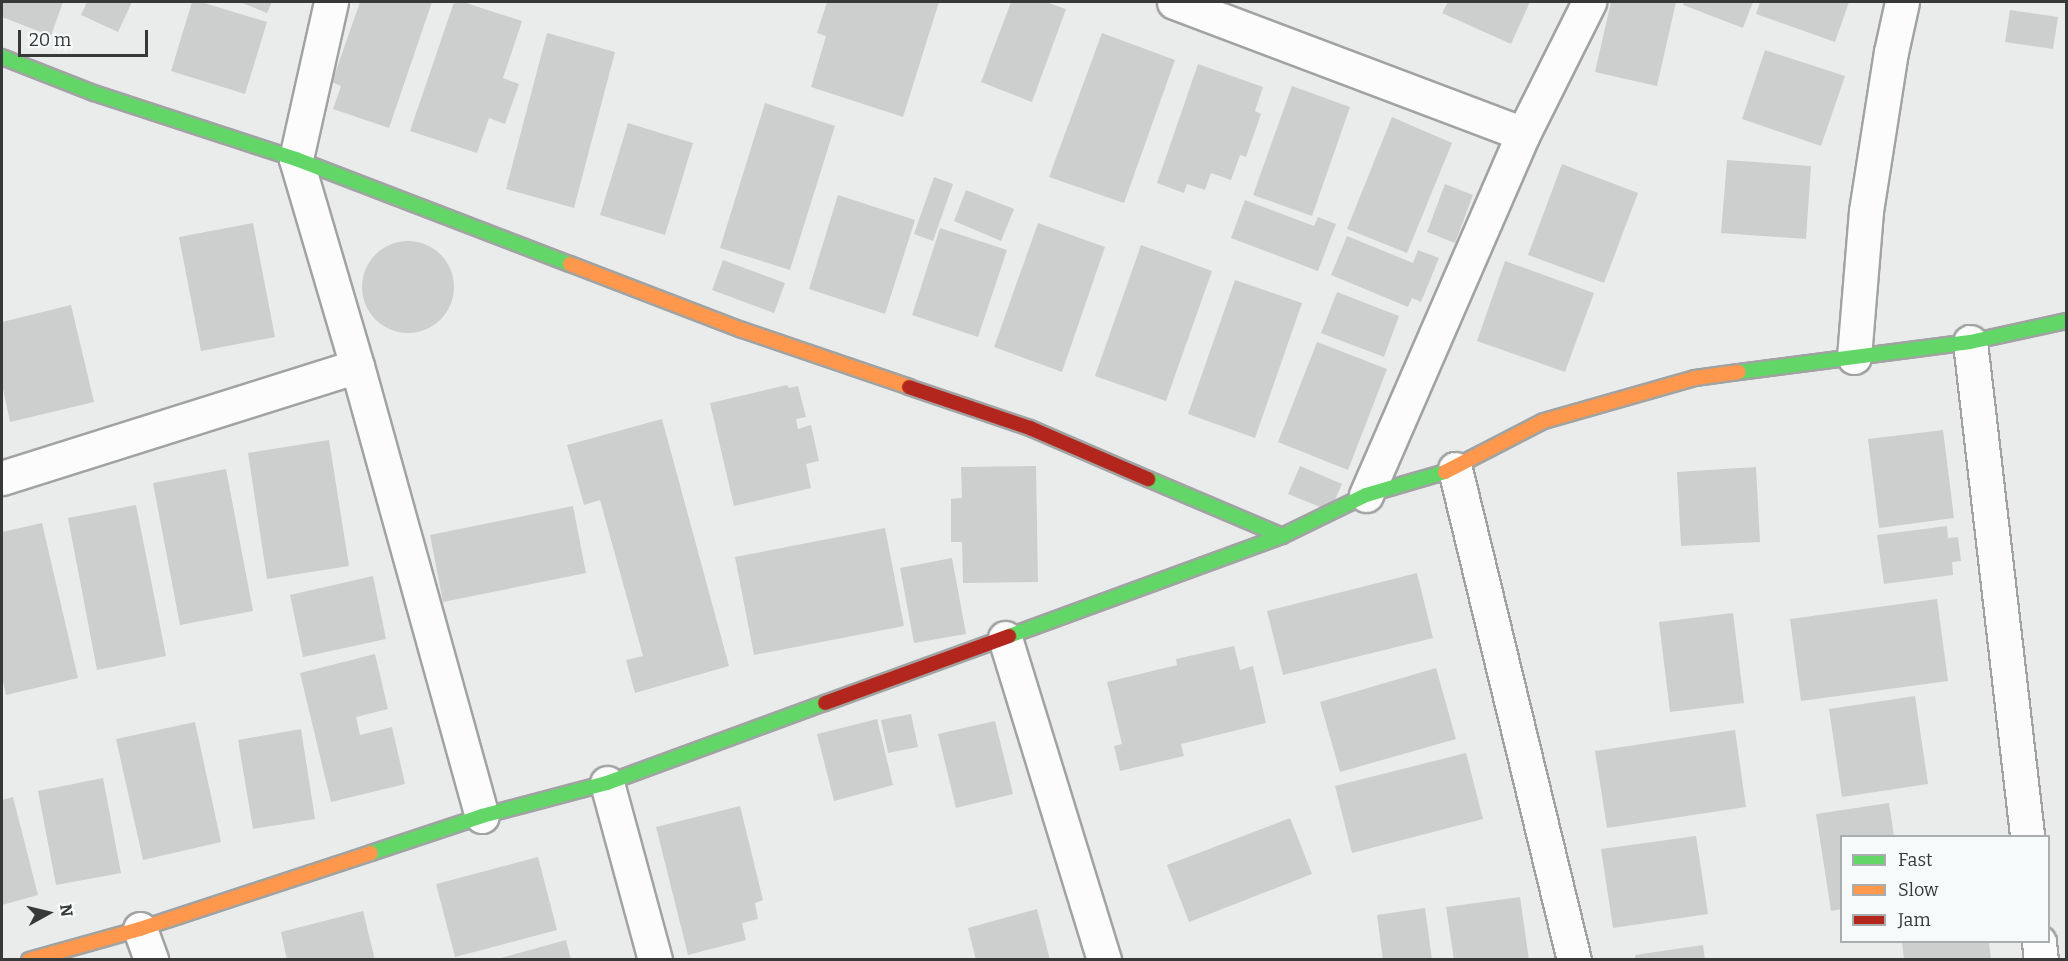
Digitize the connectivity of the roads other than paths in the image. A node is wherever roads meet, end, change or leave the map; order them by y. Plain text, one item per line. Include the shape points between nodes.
1 (331, 2) edge
2 (1174, 2) edge
3 (1589, 2) edge
4 (1902, 2) edge
5 (2, 57) edge
6 (1523, 134) junction
7 (296, 159) junction
8 (2067, 321) edge
9 (1970, 342) junction
10 (1854, 357) junction
11 (357, 366) junction
12 (1455, 469) junction
13 (2, 478) edge
14 (1366, 495) junction
15 (1282, 536) junction
16 (1005, 638) junction
17 (607, 783) junction
18 (482, 816) junction
19 (2027, 835) edge
20 (140, 929) junction
21 (2039, 943) edge
22 (29, 960) edge
23 (151, 960) edge
24 (655, 960) edge
25 (1104, 960) edge
26 (1574, 960) edge
27 (2041, 960) edge

1 - 7 street
2 - 6 street
3 - 6 street
4 - 10 street via 1866,212
5 - 7 street via 94,93
6 - 14 street
7 - 11 street
7 - 15 street via 742,330 1030,428
8 - 9 street
9 - 10 street
9 - 19 street
10 - 12 street via 1684,381 1544,421
11 - 13 street
11 - 18 street
12 - 14 street
12 - 26 street
14 - 15 street
15 - 16 street
16 - 17 street
16 - 25 street
17 - 18 street
17 - 24 street
18 - 20 street
20 - 22 street
20 - 23 street
21 - 27 street

